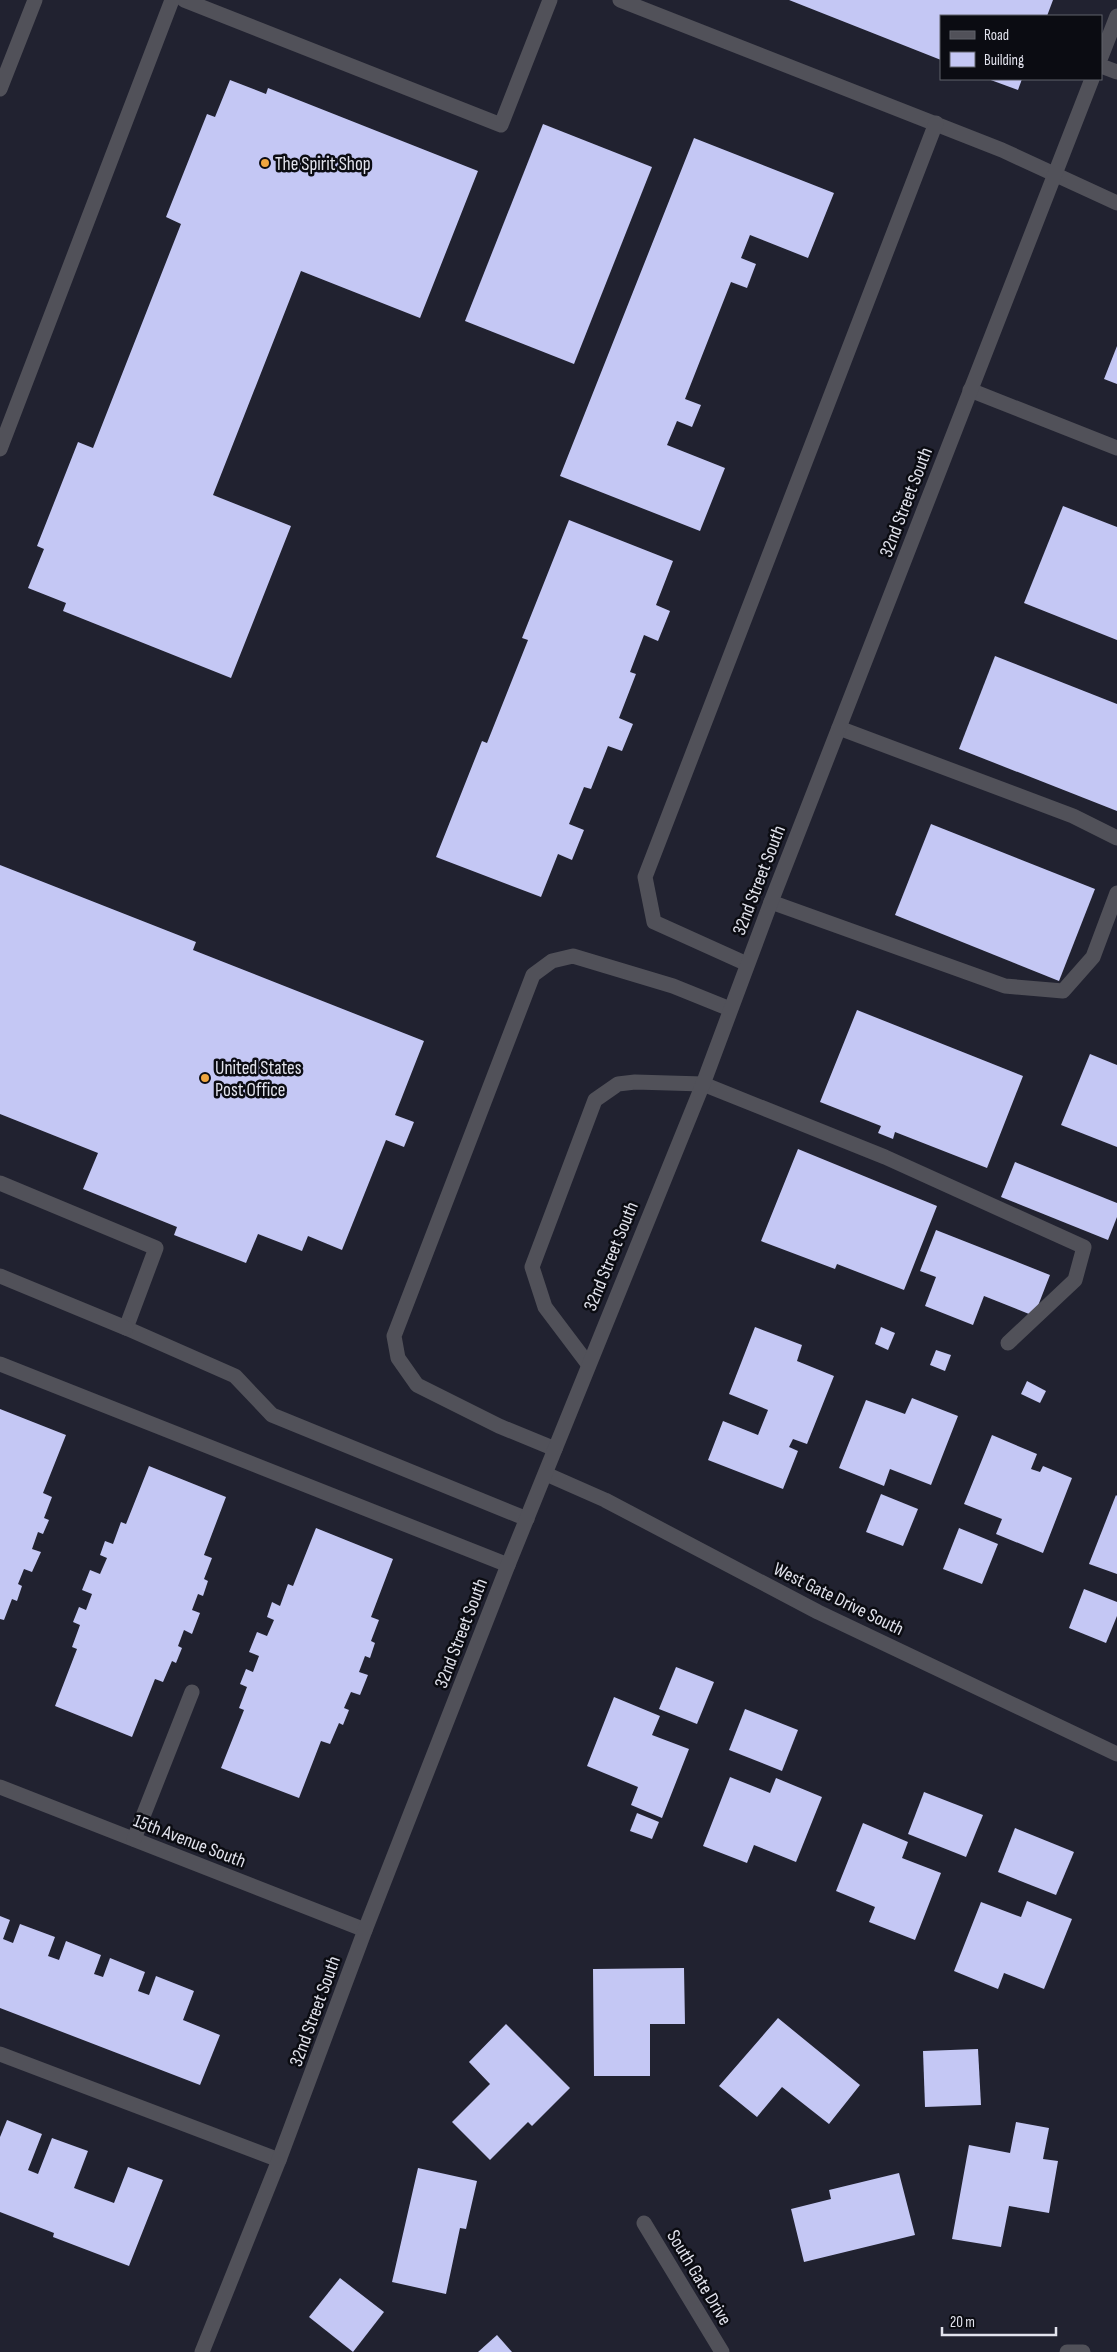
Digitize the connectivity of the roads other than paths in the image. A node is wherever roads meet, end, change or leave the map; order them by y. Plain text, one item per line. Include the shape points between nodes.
1 (35, 0) edge
2 (172, 0) edge
3 (184, 0) edge
4 (550, 0) edge
5 (620, 0) edge
6 (206, 4) edge
7 (1117, 16) edge
8 (1102, 54) edge
9 (1102, 66) edge
10 (1117, 72) edge
11 (1092, 80) edge
12 (0, 87) edge
13 (936, 124) junction
14 (1054, 175) junction
15 (1117, 203) edge
16 (970, 390) junction
17 (1117, 448) edge
18 (0, 449) edge
19 (839, 728) junction
20 (1117, 838) edge
21 (1117, 893) edge
22 (771, 902) junction
23 (747, 964) junction
24 (730, 1009) junction
25 (703, 1084) junction
26 (0, 1183) edge
27 (0, 1276) edge
28 (126, 1328) junction
29 (1008, 1343) dead end
30 (0, 1364) edge
31 (588, 1364) junction
32 (555, 1449) junction
33 (546, 1474) junction
34 (527, 1519) junction
35 (508, 1565) junction
36 (192, 1692) dead end
37 (1117, 1754) edge
38 (0, 1787) edge
39 (134, 1839) junction
40 (365, 1930) junction
41 (0, 2054) edge
42 (279, 2160) junction
43 (644, 2223) dead end
44 (202, 2352) edge
45 (722, 2352) edge
46 (1067, 2352) edge
47 (1083, 2352) edge

1 - 12 street
2 - 18 street
3 - 6 street
4 - 6 street via 501,125
5 - 13 street
7 - 8 street
9 - 10 street
11 - 14 street, 32nd Street South
13 - 14 street
13 - 23 street via 645,877 654,922
14 - 15 street
14 - 16 street, 32nd Street South
16 - 17 street
16 - 19 street, 32nd Street South
19 - 20 street via 1073,816
19 - 22 street, 32nd Street South
21 - 22 street via 1093,957 1063,992 1005,986
22 - 23 street, 32nd Street South
23 - 24 street, 32nd Street South
24 - 25 street, 32nd Street South
24 - 32 street via 673,986 573,956 552,961 533,974 394,1336 398,1358 417,1385 499,1426
25 - 29 street via 885,1156 1084,1247 1075,1280
25 - 31 street, 32nd Street South
25 - 31 street via 618,1084 595,1100 532,1267 545,1307
26 - 28 street via 156,1248
27 - 28 street
28 - 34 street via 235,1376 272,1415
30 - 35 street
31 - 32 street, 32nd Street South
32 - 33 street, 32nd Street South
33 - 34 street, 32nd Street South
33 - 37 street, West Gate Drive South via 605,1500 818,1612
34 - 35 street, 32nd Street South
35 - 40 street, 32nd Street South
36 - 39 street
38 - 39 street, 15th Avenue South
39 - 40 street, 15th Avenue South
40 - 42 street, 32nd Street South
41 - 42 street
42 - 44 street, 32nd Street South
43 - 45 street, South Gate Drive
46 - 47 street

